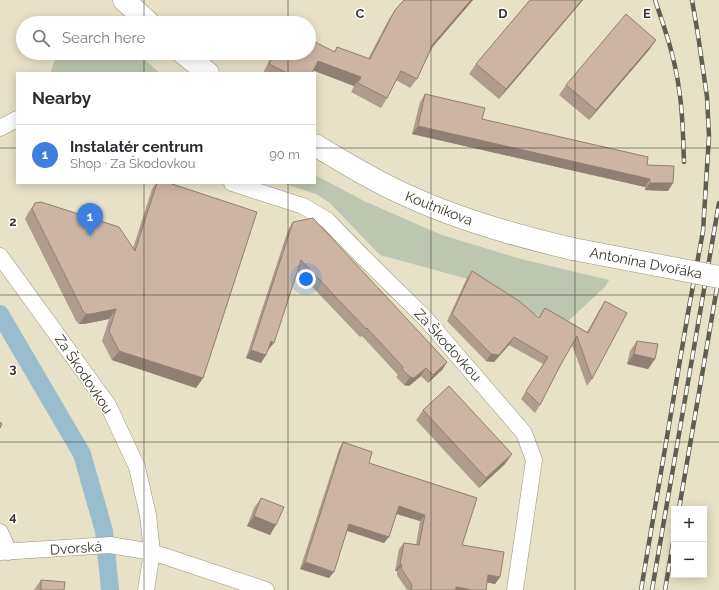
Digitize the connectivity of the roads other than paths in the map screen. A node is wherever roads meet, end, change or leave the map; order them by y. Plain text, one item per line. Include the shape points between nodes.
1 (124, 0) edge
2 (141, 16) edge
3 (192, 60) edge
4 (207, 72) edge
5 (16, 120) edge
6 (0, 128) edge
7 (316, 146) edge
8 (235, 184) edge
9 (572, 249) joint
10 (0, 256) edge
11 (719, 276) edge
12 (0, 532) edge
13 (4, 552) edge
14 (152, 552) junction
15 (146, 590) edge
16 (266, 590) edge
17 (515, 590) edge

1 - 2 main road
3 - 4 main road
5 - 6 street
7 - 9 main road, Koutníkova via 390,188 438,209 499,230
8 - 17 street, Za Škodovkou via 303,206 327,220 426,319 524,433 534,460
9 - 11 main road, Antonína Dvořáka, bridge
10 - 14 street, Za Škodovkou via 108,404 137,467 148,515
12 - 13 street
13 - 14 street, Dvorská via 110,546
14 - 15 street, Za Škodovkou
14 - 16 street

